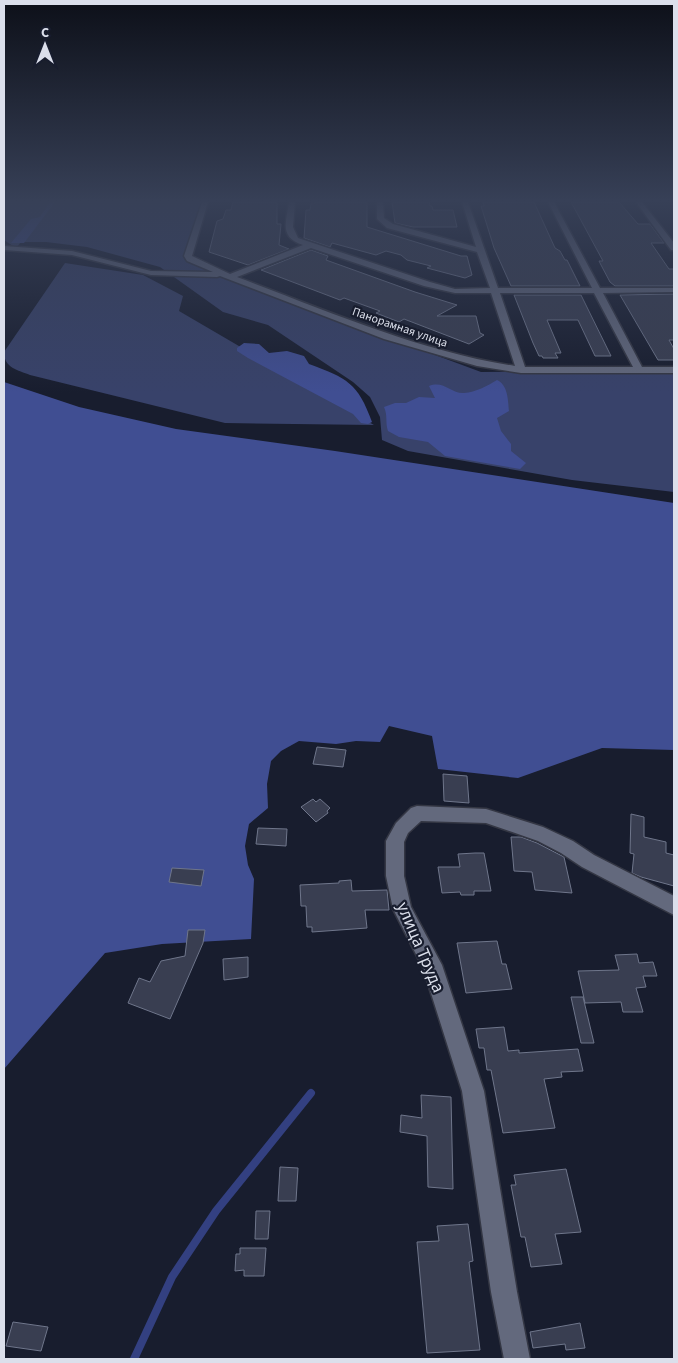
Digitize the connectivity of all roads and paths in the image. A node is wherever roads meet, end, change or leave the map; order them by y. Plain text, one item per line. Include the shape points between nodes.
1 (122, 266) edge
2 (204, 266) edge
3 (255, 266) edge
4 (371, 266) edge
5 (485, 266) edge
6 (585, 266) edge
7 (227, 276) junction
8 (495, 290) junction
9 (598, 290) junction
10 (674, 290) edge
11 (521, 370) junction
12 (639, 370) junction
13 (674, 370) edge
14 (674, 906) edge
15 (517, 1359) edge

1 - 7 street via 152,273
2 - 7 street, Панорамная улица
3 - 7 street
4 - 8 street via 447,289
5 - 8 street
6 - 9 street
7 - 11 street, Панорамная улица via 387,337 455,358
8 - 9 street
8 - 11 street
9 - 10 street
9 - 12 street
11 - 12 street, Панорамная улица
12 - 13 street, Панорамная улица
14 - 15 street, улица Труда via 544,835 486,816 417,813 395,840 395,876 402,909 432,965 473,1091

